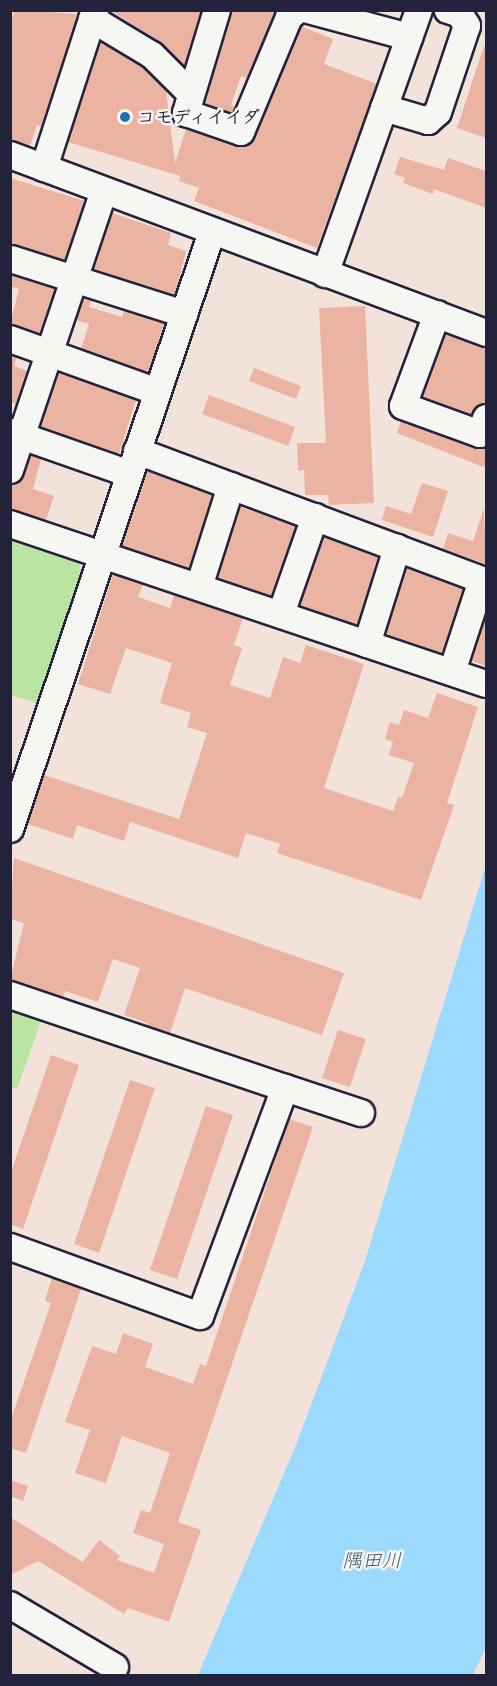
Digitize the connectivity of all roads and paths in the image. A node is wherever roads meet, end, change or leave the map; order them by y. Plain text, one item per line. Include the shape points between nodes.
1 (217, 10) edge
2 (298, 10) edge
3 (308, 10) edge
4 (419, 10) edge
5 (448, 10) edge
6 (93, 15) edge
7 (409, 38) junction
8 (191, 94) junction
9 (384, 108) junction
10 (10, 155) edge
11 (44, 168) junction
12 (104, 191) junction
13 (212, 232) junction
14 (11, 259) edge
15 (325, 274) junction
16 (74, 280) junction
17 (184, 314) junction
18 (437, 314) junction
19 (486, 333) edge
20 (10, 339) edge
21 (49, 352) junction
22 (158, 392) junction
23 (486, 418) edge
24 (16, 434) edge
25 (134, 462) junction
26 (10, 470) edge
27 (231, 486) junction
28 (315, 518) junction
29 (10, 524) edge
30 (397, 548) junction
31 (104, 556) junction
32 (199, 587) junction
33 (281, 614) junction
34 (367, 644) junction
35 (452, 672) junction
36 (486, 684) edge
37 (10, 829) edge
38 (10, 995) edge
39 (285, 1088) junction
40 (361, 1113) dead end
41 (10, 1247) edge
42 (10, 1605) edge
43 (115, 1667) dead end

1 - 8 street
2 - 8 street via 289,16 241,132 186,113
3 - 7 street via 342,16
4 - 7 street
5 - 9 street via 459,14 467,26 438,112 428,121
6 - 8 street via 152,55
6 - 11 street
7 - 9 street
9 - 15 street
10 - 11 street
11 - 12 street
12 - 13 street
12 - 16 street
13 - 15 street
13 - 17 street
14 - 16 street
15 - 18 street
16 - 17 street
16 - 21 street
17 - 22 street
18 - 19 street
18 - 23 street via 403,406 480,434
20 - 21 street
21 - 22 street
21 - 24 street
22 - 25 street
24 - 25 street
24 - 26 street
25 - 27 street
25 - 31 street
27 - 28 street
27 - 32 street
28 - 30 street
28 - 33 street
29 - 31 street
30 - 34 street
30 - 35 street via 482,580
31 - 32 street
31 - 37 street
32 - 33 street
33 - 34 street
34 - 35 street
35 - 36 street
38 - 39 street
39 - 40 street
39 - 41 street via 200,1316
42 - 43 street

